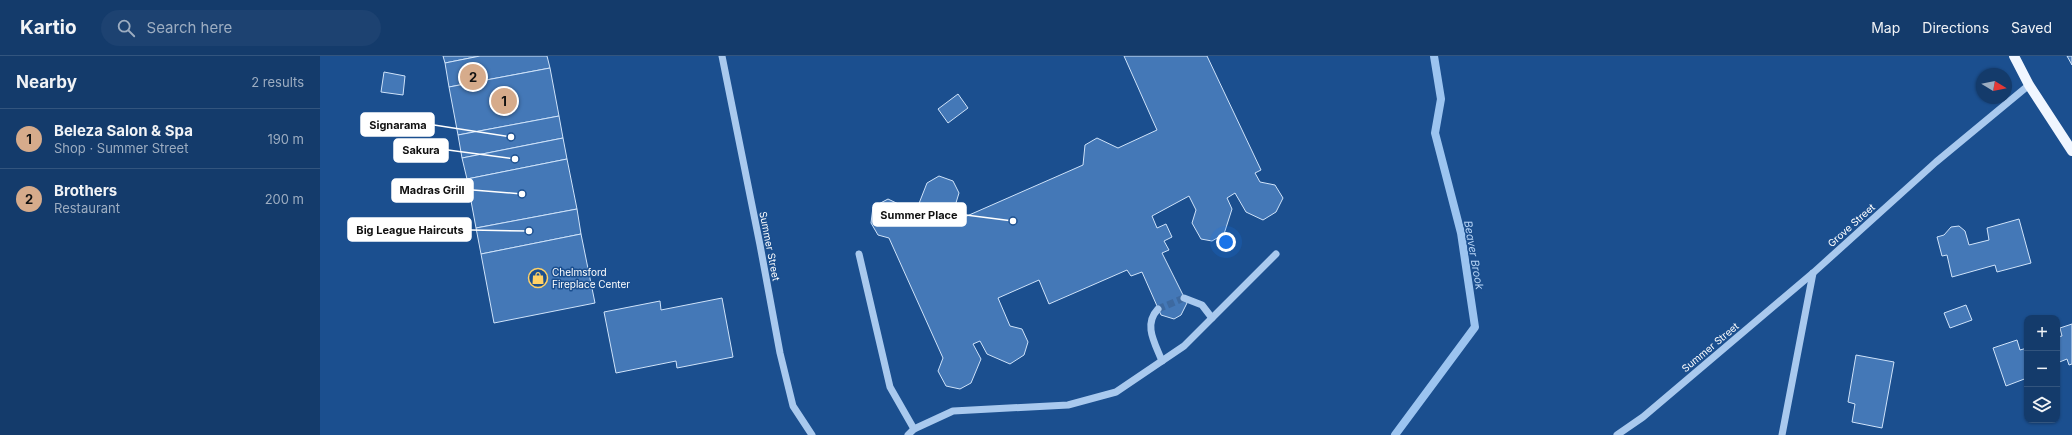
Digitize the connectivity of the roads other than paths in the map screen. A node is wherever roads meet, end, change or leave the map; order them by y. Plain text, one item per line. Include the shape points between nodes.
1 (722, 56) edge
2 (2014, 56) edge
3 (2029, 85) junction
4 (2072, 151) edge
5 (859, 254) dead end
6 (1276, 254) dead end
7 (1813, 273) junction
8 (1184, 298) dead end
9 (1158, 309) tunnel mouth
10 (1212, 318) junction
11 (1162, 361) junction
12 (914, 429) junction
13 (812, 435) edge
14 (908, 435) edge
15 (1618, 435) edge
16 (1782, 435) edge

1 - 13 street, Summer Street via 780,353 793,406
2 - 3 main road
3 - 4 main road
3 - 7 street, Grove Street via 1936,162
5 - 12 street via 890,387
6 - 10 street
7 - 15 street, Summer Street via 1643,417
7 - 16 street
8 - 10 street via 1202,305
9 - 11 street via 1152,315 1150,329
10 - 11 street via 1184,346
11 - 12 street via 1116,392 1068,405 953,411
12 - 14 street

